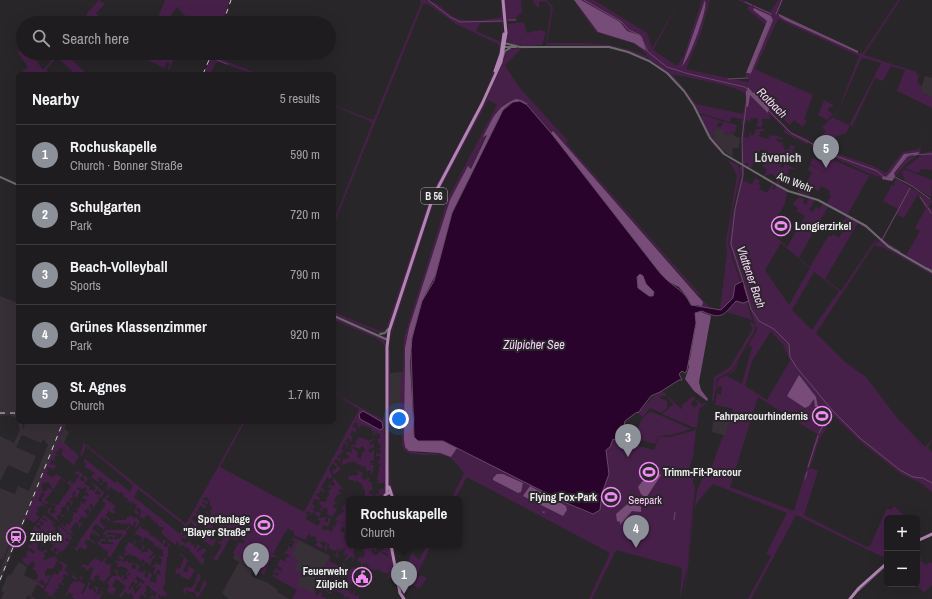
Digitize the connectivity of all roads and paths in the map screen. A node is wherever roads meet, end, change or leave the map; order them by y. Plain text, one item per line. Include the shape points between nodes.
1 (503, 0) edge
2 (504, 45) junction
3 (520, 47) junction
4 (510, 48) junction
5 (501, 62) junction
6 (487, 93) junction
7 (0, 177) edge
8 (16, 184) edge
9 (932, 272) edge
10 (397, 305) junction
11 (336, 317) edge
12 (393, 319) junction
13 (373, 332) junction
14 (380, 334) junction
15 (388, 338) junction
16 (389, 494) edge
17 (932, 534) edge
18 (920, 540) edge
19 (391, 548) edge
20 (884, 566) edge
21 (402, 598) edge
22 (850, 599) edge

1 - 2 main road, B 56
2 - 3 street
2 - 4 street
2 - 5 main road, B 56
2 - 6 main road, B 56
3 - 4 street
3 - 9 street, Am Wehr via 616,48 656,65 672,78 688,97 715,146 727,156 787,190 816,199 847,215 866,226 888,247
4 - 5 street via 505,51
5 - 6 main road, B 56
6 - 10 main road, B 56 via 433,197
7 - 8 street
10 - 12 main road, B 56
10 - 15 main road, B 56
11 - 13 street
12 - 14 street, B 56 via 387,331
12 - 15 main road, B 56
13 - 14 street
13 - 15 street
14 - 15 street
15 - 16 main road, B 56
17 - 18 main road
19 - 21 main road via 395,578
20 - 22 main road

